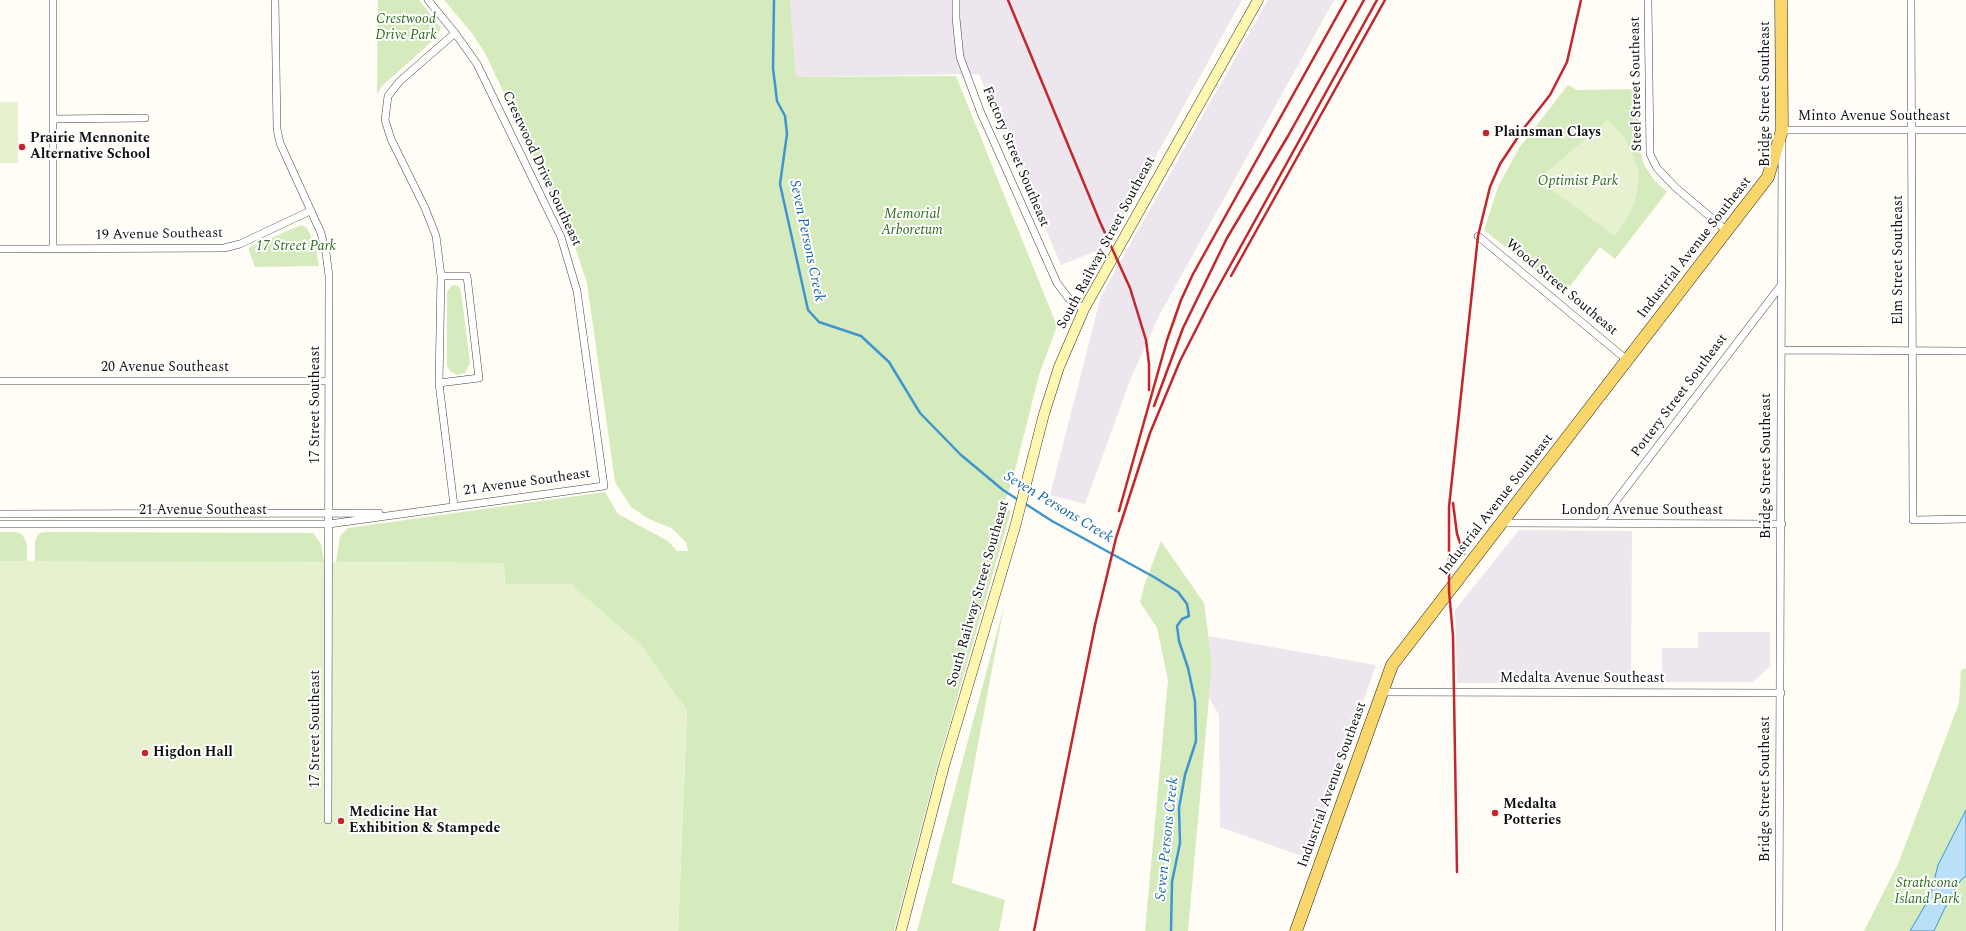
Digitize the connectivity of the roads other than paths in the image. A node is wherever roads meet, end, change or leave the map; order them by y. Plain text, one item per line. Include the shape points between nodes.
1 (53, 0) edge
2 (275, 0) edge
3 (428, 0) edge
4 (956, 0) edge
5 (1258, 0) edge
6 (1648, 0) edge
7 (1781, 0) edge
8 (1911, 0) edge
9 (455, 33) junction
10 (145, 118) dead end
11 (53, 119) junction
12 (1782, 130) junction
13 (1912, 130) junction
14 (1966, 130) edge
15 (310, 211) junction
16 (1727, 231) junction
17 (1478, 236) dead end
18 (0, 249) edge
19 (54, 249) junction
20 (441, 276) junction
21 (1782, 284) junction
22 (1084, 309) junction
23 (1782, 350) junction
24 (1913, 351) junction
25 (1966, 351) edge
26 (1627, 360) junction
27 (0, 381) edge
28 (329, 381) junction
29 (440, 383) junction
30 (604, 486) joint
31 (454, 506) junction
32 (406, 513) junction
33 (0, 514) edge
34 (329, 514) junction
35 (1966, 519) edge
36 (1501, 523) junction
37 (1599, 523) junction
38 (0, 524) edge
39 (329, 524) junction
40 (1782, 524) junction
41 (1382, 692) junction
42 (1781, 693) junction
43 (328, 820) dead end
44 (901, 931) edge
45 (1296, 931) edge
46 (1780, 931) edge

1 - 11 street
2 - 15 street, 17 Street Southeast via 277,129 280,144
3 - 9 street, Crestwood Drive Southeast
4 - 22 street, Factory Street Southeast via 960,57 981,113 1057,284 1065,296
5 - 22 street, South Railway Street Southeast
6 - 16 street, Steel Street Southeast via 1650,154 1657,168 1676,187
7 - 12 main road, Bridge Street Southeast
8 - 13 street, Elm Street Southeast
9 - 20 street via 388,96 385,120 391,139 436,236
9 - 30 street, Crestwood Drive Southeast via 477,64 561,237 577,290
10 - 11 street
11 - 19 street
12 - 13 street, Minto Avenue Southeast
12 - 16 main road, Industrial Avenue Southeast via 1768,177
12 - 21 street, Bridge Street Southeast
13 - 14 street, Minto Avenue Southeast
13 - 24 street, Elm Street Southeast
15 - 19 street, 19 Avenue Southeast via 240,244 224,248
15 - 28 street, 17 Street Southeast via 323,240 330,276
16 - 26 main road, Industrial Avenue Southeast
17 - 26 street, Wood Street Southeast
18 - 19 street, 19 Avenue Southeast
20 - 29 street
20 - 29 street via 467,276 479,378
21 - 23 street, Bridge Street Southeast
21 - 37 street, Pottery Street Southeast
22 - 44 street, South Railway Street Southeast via 1059,367 1044,414 1017,518 944,766
23 - 24 street
23 - 40 street, Bridge Street Southeast
24 - 25 street
24 - 35 street, Elm Street Southeast via 1913,520
26 - 36 main road, Industrial Avenue Southeast
27 - 28 street, 20 Avenue Southeast
28 - 34 street, 17 Street Southeast
29 - 31 street
30 - 31 street, 21 Avenue Southeast
31 - 32 street, 21 Avenue Southeast
32 - 34 street, 21 Avenue Southeast
32 - 39 street, 21 Avenue Southeast
33 - 34 street, 21 Avenue Southeast
34 - 39 street, 17 Street Southeast
36 - 37 street, London Avenue Southeast
36 - 41 main road, Industrial Avenue Southeast via 1392,665
37 - 40 street, London Avenue Southeast
38 - 39 street, 21 Avenue Southeast
39 - 43 street, 17 Street Southeast
40 - 42 street, Bridge Street Southeast
41 - 42 street, Medalta Avenue Southeast
41 - 45 main road, Industrial Avenue Southeast
42 - 46 street, Bridge Street Southeast

